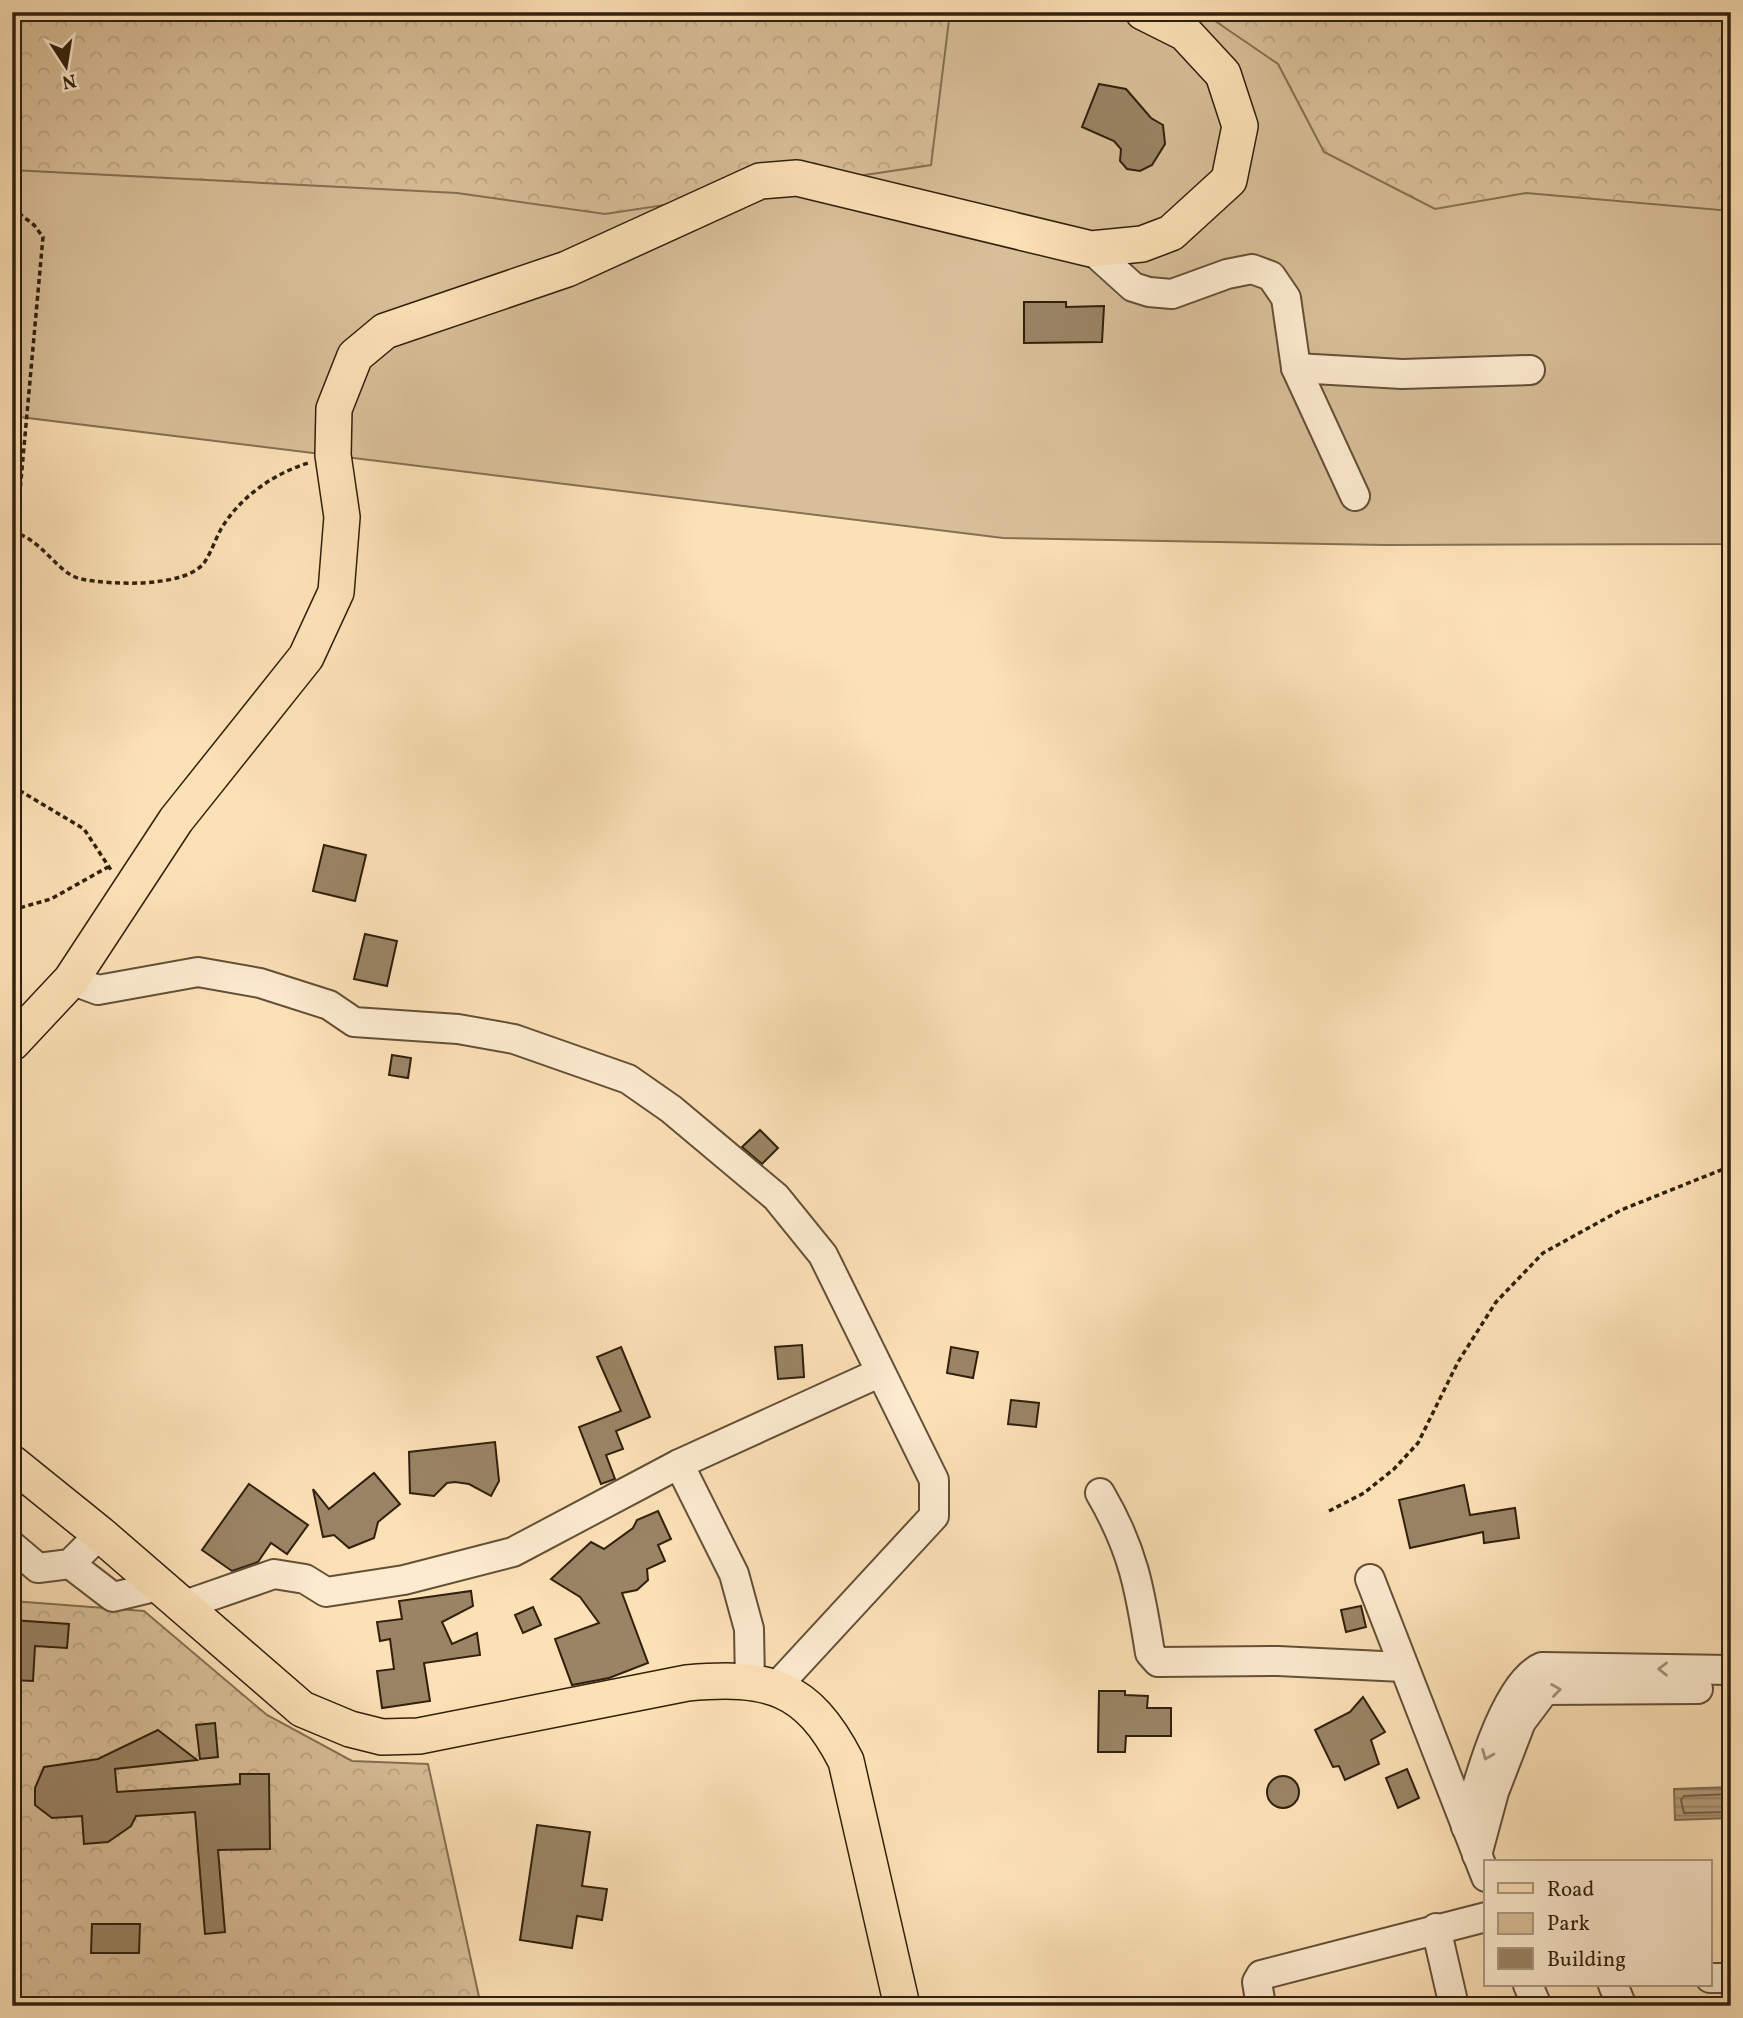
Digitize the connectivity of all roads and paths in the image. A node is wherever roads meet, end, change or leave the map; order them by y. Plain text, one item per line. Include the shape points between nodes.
1 (1143, 12) edge
2 (12, 208) edge
3 (1091, 249) junction
4 (1296, 368) junction
5 (1530, 370) dead end
6 (333, 455) junction
7 (1355, 496) dead end
8 (12, 522) edge
9 (12, 533) edge
10 (12, 786) edge
11 (120, 877) junction
12 (12, 910) edge
13 (71, 980) junction
14 (12, 1043) edge
15 (1731, 1166) edge
16 (879, 1373) junction
17 (13, 1464) edge
18 (679, 1464) junction
19 (1100, 1493) dead end
20 (1329, 1511) dead end
21 (100, 1534) junction
22 (12, 1545) edge
23 (70, 1564) junction
24 (1370, 1579) dead end
25 (171, 1596) junction
26 (1403, 1667) junction
27 (1731, 1671) edge
28 (763, 1684) junction
29 (1731, 1689) edge
30 (1513, 1715) junction
31 (1466, 1827) junction
32 (1481, 1866) edge
33 (1484, 1917) edge
34 (1436, 1928) junction
35 (1712, 1978) edge
36 (1731, 1978) edge
37 (1528, 1986) edge
38 (1613, 1986) edge
39 (902, 2006) edge
40 (1261, 2006) edge
41 (1454, 2006) edge
42 (1537, 2006) edge
43 (1622, 2006) edge

1 - 3 main road via 1185,33 1223,74 1240,126 1229,180 1171,233 1142,244
2 - 8 path via 43,237 20,491
3 - 4 street via 1133,287 1149,292 1172,293 1252,269 1271,276 1286,298
3 - 6 main road via 797,178 760,181 567,268 386,331 355,356 334,410
4 - 5 street via 1402,374
4 - 7 street
6 - 9 path via 269,480 245,499 222,527 203,564 183,577 131,583 78,578 27,535
6 - 11 main road via 342,517 336,592 306,657 176,820
10 - 11 path via 84,829
11 - 12 path
11 - 13 main road
13 - 14 main road
13 - 16 street via 98,990 198,972 329,1005 354,1022 458,1029 514,1039 628,1079 671,1109 776,1198 824,1255
15 - 20 path via 1621,1210 1543,1253 1496,1302 1458,1362 1418,1443 1364,1493
16 - 18 street
16 - 28 street via 934,1480 934,1516
17 - 21 main road
18 - 25 street via 513,1552 404,1580 326,1592 304,1579 274,1574
18 - 28 street via 734,1574
19 - 26 street via 1122,1529 1134,1563 1150,1653 1158,1662
21 - 23 street
21 - 25 main road
22 - 23 street via 38,1568
23 - 25 street via 113,1597
24 - 26 street
25 - 28 main road via 302,1709 382,1737 419,1736 659,1687 726,1680
26 - 31 street
27 -> 30 street via 1542,1667 1534,1670
28 - 39 main road via 799,1700 829,1729 846,1761
30 -> 29 street via 1552,1688
30 -> 31 street via 1479,1776
30 - 32 street
31 - 32 street
33 - 34 street
34 - 40 street via 1261,1975 1257,1982
34 - 41 street
35 - 36 street
37 - 42 street
38 - 43 street

